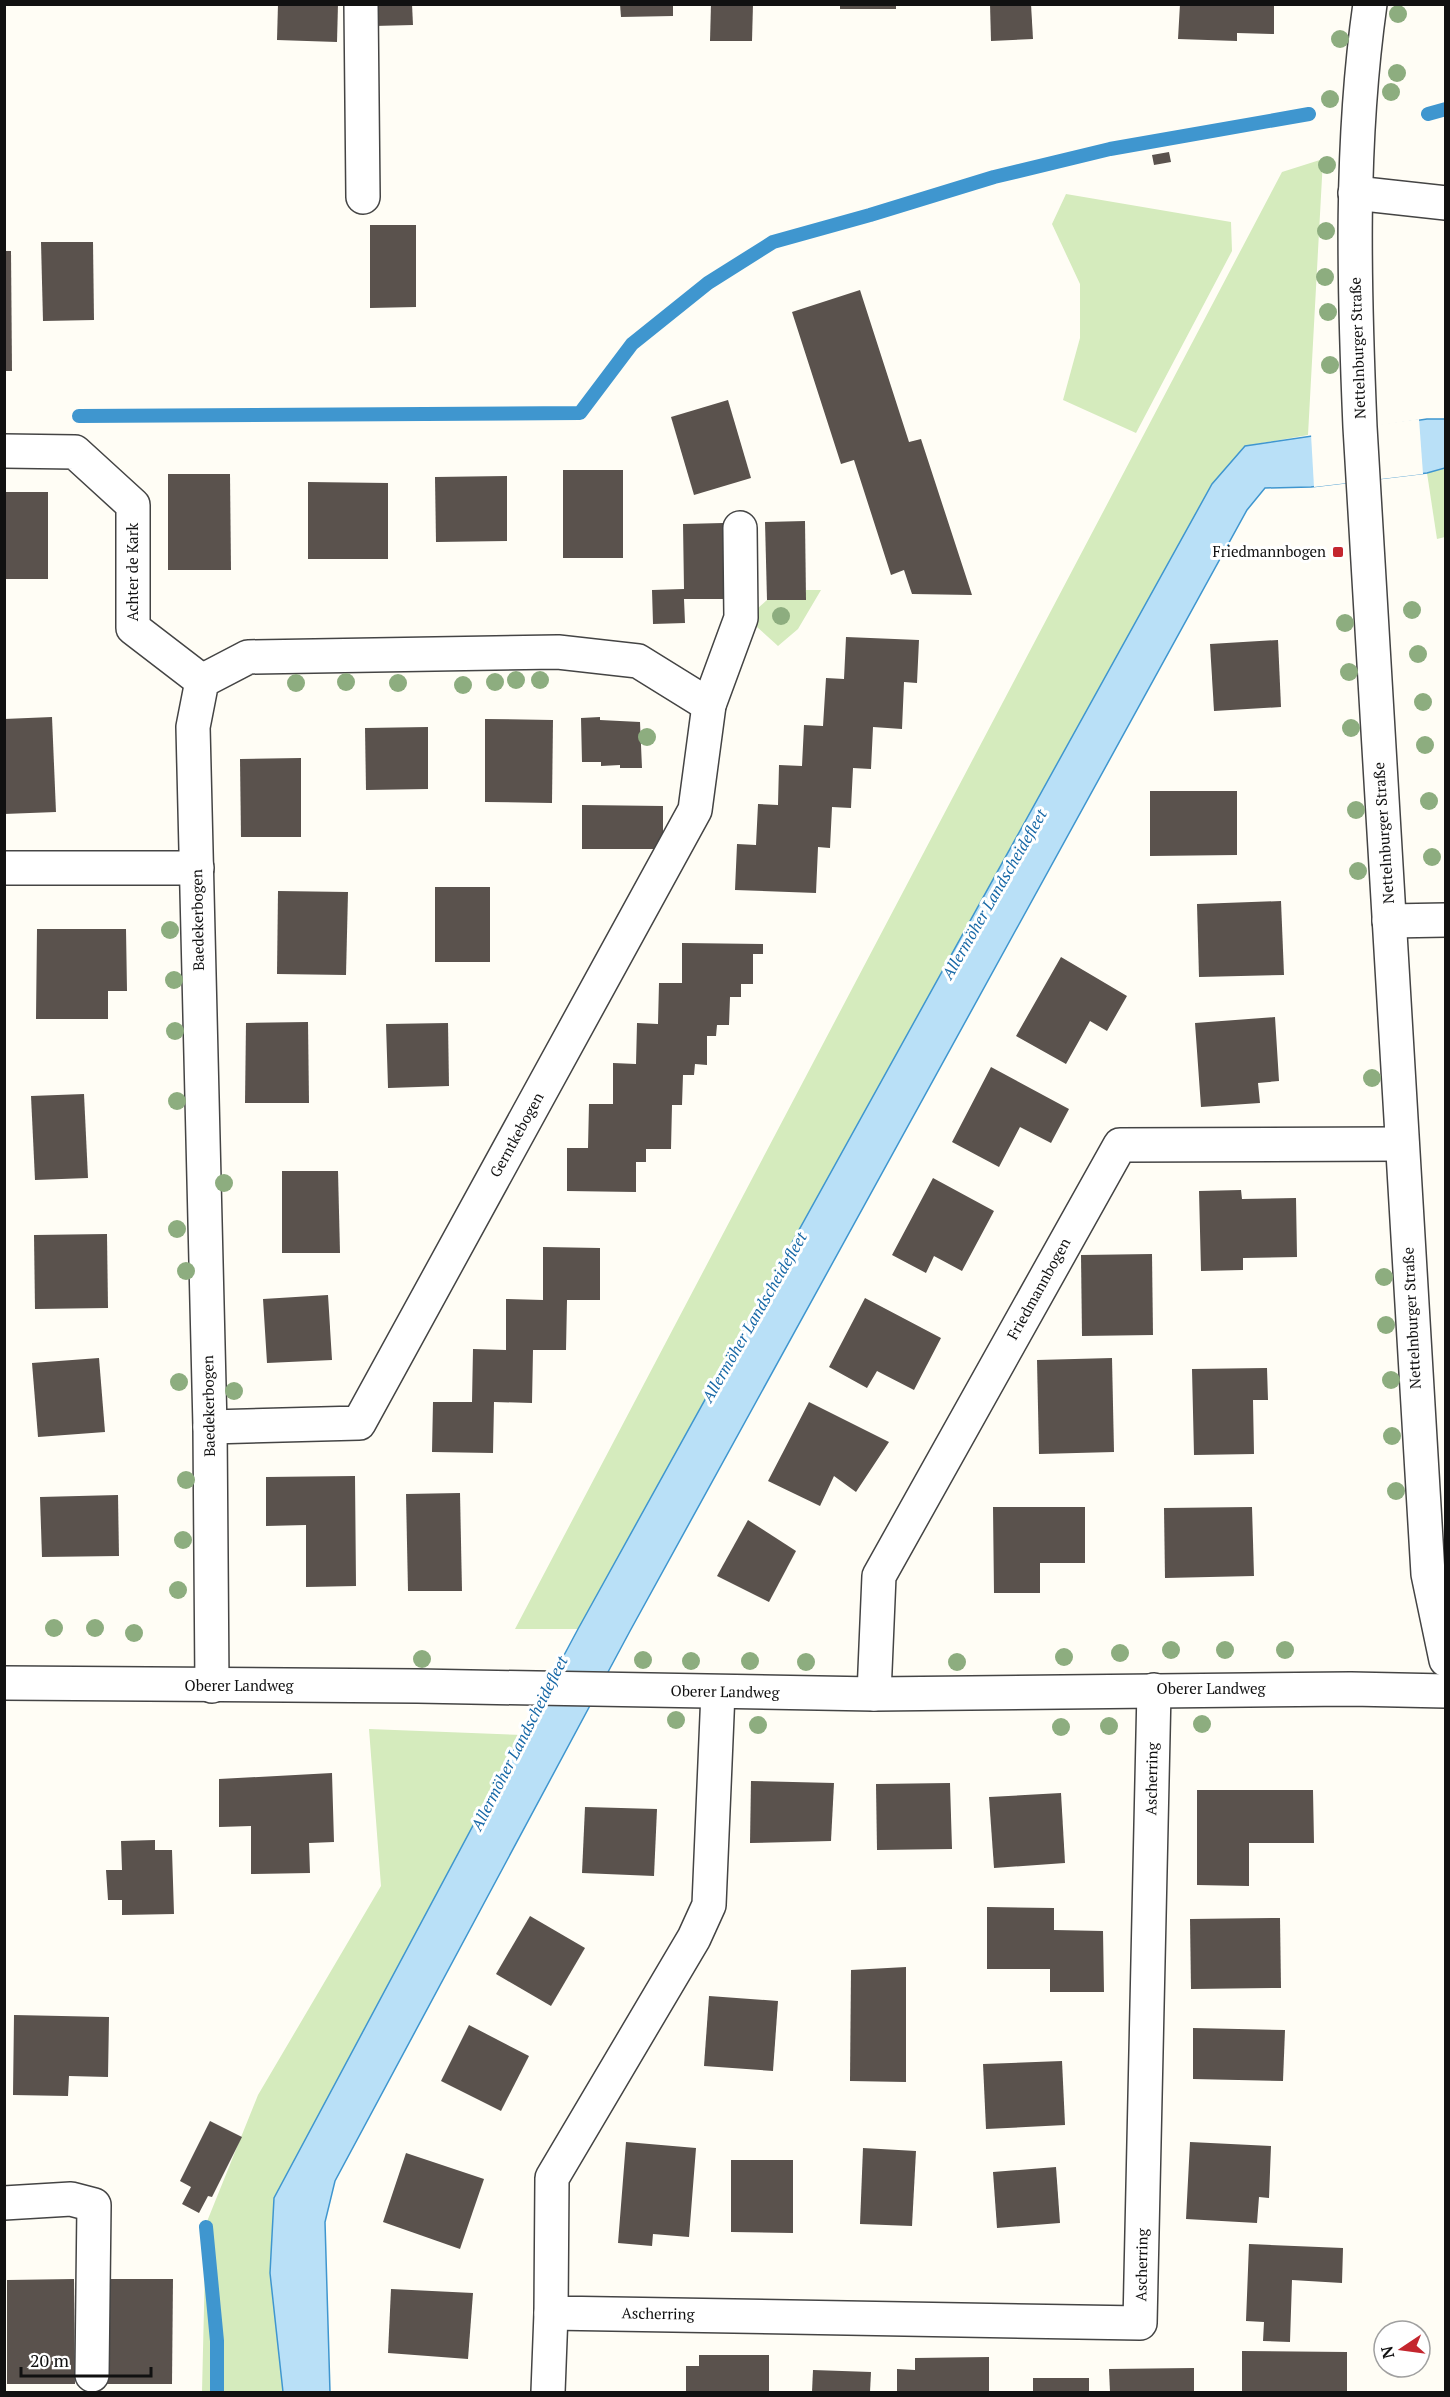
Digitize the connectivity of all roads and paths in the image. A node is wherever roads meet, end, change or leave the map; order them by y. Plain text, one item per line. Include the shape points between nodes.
1 (361, 4) edge
2 (1370, 4) edge
3 (1355, 193) junction
4 (363, 197) dead end
5 (1446, 203) edge
6 (4, 451) edge
7 (740, 528) dead end
8 (202, 681) junction
9 (709, 705) junction
10 (4, 868) edge
11 (197, 868) junction
12 (1446, 920) edge
13 (1389, 921) junction
14 (1401, 1144) junction
15 (210, 1427) junction
16 (1446, 1660) edge
17 (4, 1683) edge
18 (212, 1686) junction
19 (1154, 1690) junction
20 (1446, 1691) edge
21 (718, 1692) junction
22 (874, 1694) junction
23 (4, 2203) edge
24 (551, 2313) junction
25 (92, 2375) dead end
26 (548, 2392) edge

1 - 4 street
2 - 3 street, Nettelnburger Straße
3 - 5 street
3 - 13 street, Nettelnburger Straße via 1360,427
6 - 8 street, Achter de Kark via 75,452 133,505 133,628
7 - 9 street via 741,618
8 - 9 street via 248,657 558,652 638,661
8 - 11 street, Baedekerbogen via 193,727
9 - 15 street, Gerntkebogen via 695,810 359,1423
10 - 11 street
11 - 15 street, Baedekerbogen
12 - 13 street
13 - 14 street, Nettelnburger Straße
14 - 16 street, Nettelnburger Straße via 1428,1574
14 - 22 street, Friedmannbogen via 1120,1145 879,1576
15 - 18 street, Baedekerbogen
17 - 18 street, Oberer Landweg
18 - 21 street, Oberer Landweg
19 - 20 street, Oberer Landweg
19 - 22 street, Oberer Landweg
19 - 24 street, Ascherring via 1140,2323
21 - 22 street, Oberer Landweg
21 - 24 street via 709,1905 694,1938 552,2178
23 - 25 street via 71,2199 94,2205
24 - 26 street

